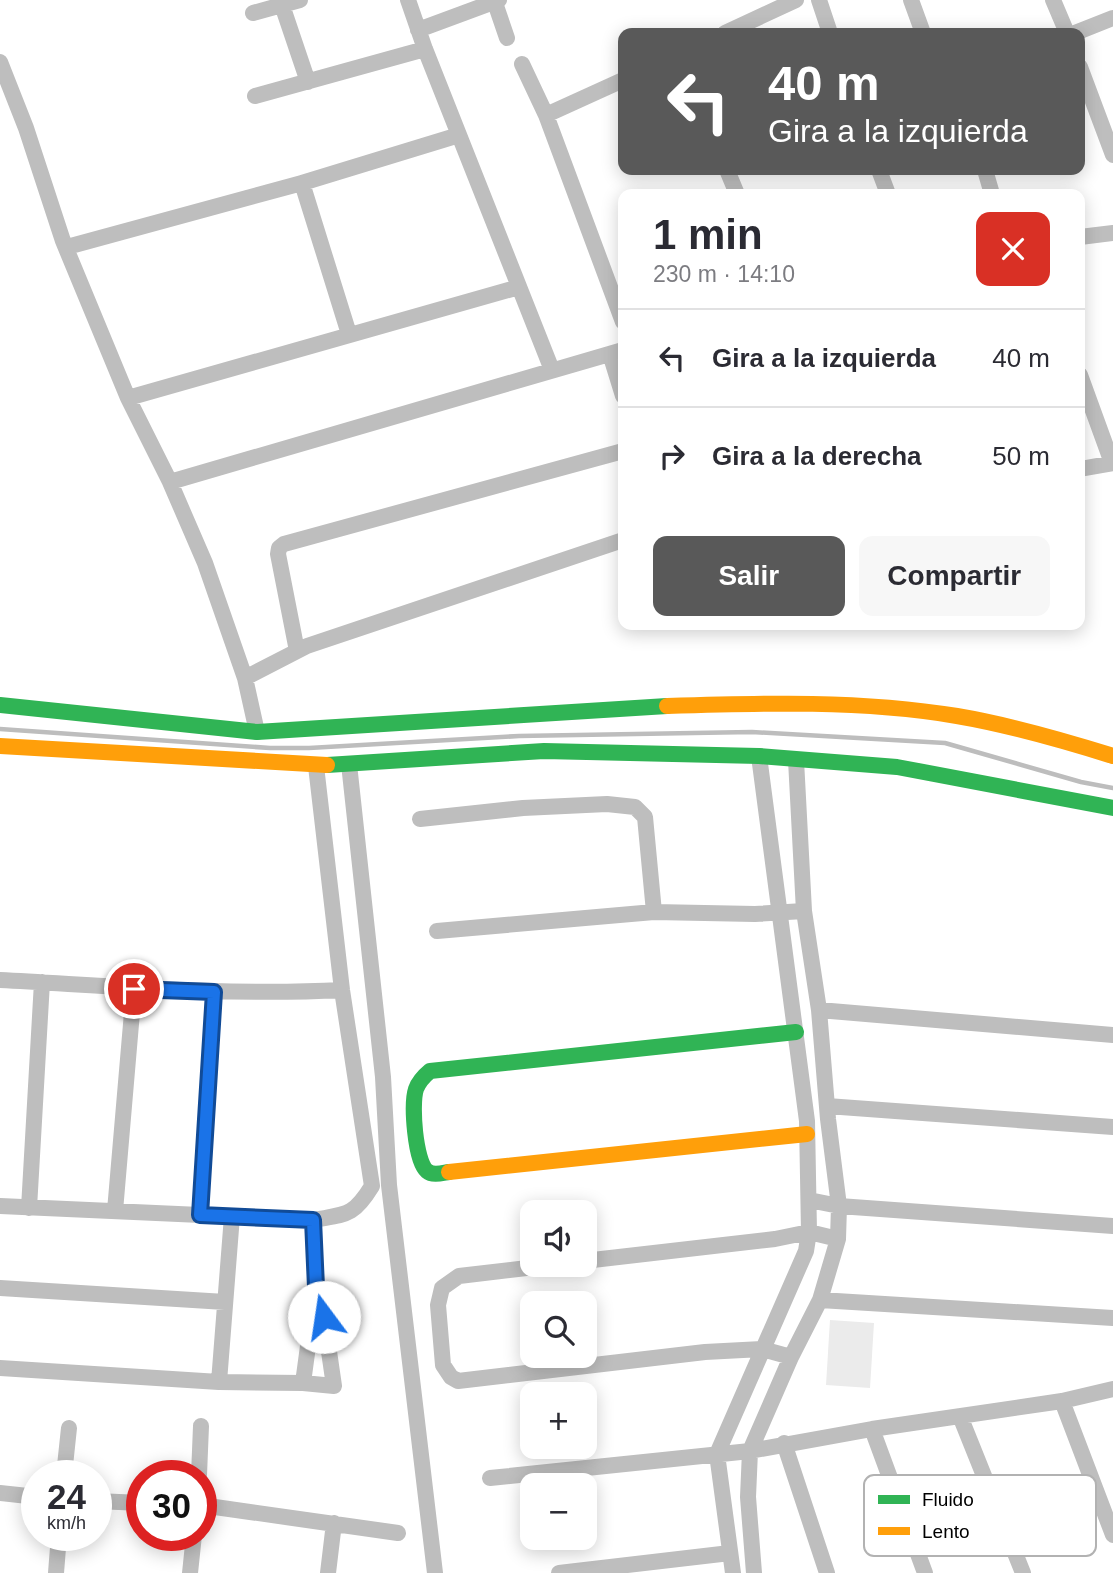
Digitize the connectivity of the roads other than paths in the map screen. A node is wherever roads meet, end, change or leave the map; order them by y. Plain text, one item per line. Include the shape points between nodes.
1 (300, 0) edge
2 (408, 0) edge
3 (796, 0) edge
4 (819, 0) edge
5 (911, 0) edge
6 (1053, 0) edge
7 (496, 1) edge
8 (282, 5) junction
9 (253, 13) dead end
10 (1113, 18) edge
11 (736, 28) edge
12 (828, 28) edge
13 (921, 28) edge
14 (1065, 28) edge
15 (1085, 29) edge
16 (418, 30) junction
17 (507, 38) dead end
18 (425, 49) junction
19 (0, 62) edge
20 (522, 64) dead end
21 (1085, 80) edge
22 (308, 82) junction
23 (618, 82) edge
24 (256, 96) dead end
25 (546, 115) junction
26 (459, 135) junction
27 (1113, 155) edge
28 (302, 183) junction
29 (1113, 233) edge
30 (1085, 236) edge
31 (67, 247) junction
32 (519, 287) junction
33 (618, 308) edge
34 (349, 334) junction
35 (617, 352) edge
36 (552, 370) junction
37 (1085, 388) edge
38 (128, 398) junction
39 (618, 452) edge
40 (1113, 463) edge
41 (1085, 468) edge
42 (170, 482) junction
43 (618, 542) edge
44 (298, 651) junction
45 (245, 678) junction
46 (0, 705) edge
47 (257, 732) junction
48 (0, 746) edge
49 (759, 756) junction
50 (1113, 756) edge
51 (796, 760) junction
52 (349, 764) junction
53 (316, 766) junction
54 (1113, 808) edge
55 (420, 819) dead end
56 (804, 911) junction
57 (654, 912) junction
58 (778, 913) junction
59 (437, 931) dead end
60 (0, 980) edge
61 (42, 982) junction
62 (134, 989) junction
63 (342, 990) junction
64 (214, 992) junction
65 (819, 1010) junction
66 (796, 1032) junction
67 (1113, 1035) edge
68 (827, 1112) junction
69 (1113, 1127) edge
70 (807, 1128) junction
71 (809, 1200) junction
72 (839, 1206) junction
73 (29, 1208) junction
74 (115, 1211) junction
75 (0, 1212) edge
76 (200, 1215) junction
77 (232, 1216) junction
78 (313, 1220) junction
79 (1113, 1226) edge
80 (809, 1232) junction
81 (838, 1239) junction
82 (597, 1260) edge
83 (520, 1269) edge
84 (0, 1287) edge
85 (316, 1287) junction
86 (820, 1300) junction
87 (225, 1302) junction
88 (1113, 1318) edge
89 (762, 1349) junction
90 (791, 1357) junction
91 (0, 1367) edge
92 (219, 1382) junction
93 (303, 1383) junction
94 (1113, 1389) edge
95 (1062, 1401) junction
96 (960, 1416) junction
97 (201, 1426) dead end
98 (69, 1428) dead end
99 (872, 1429) junction
100 (784, 1443) junction
101 (750, 1451) junction
102 (717, 1454) junction
103 (66, 1460) edge
104 (199, 1460) edge
105 (889, 1475) edge
106 (984, 1475) edge
107 (1090, 1475) edge
108 (490, 1478) dead end
109 (1096, 1490) edge
110 (0, 1493) edge
111 (21, 1495) edge
112 (217, 1507) edge
113 (334, 1523) junction
114 (398, 1533) dead end
115 (1113, 1535) edge
116 (58, 1551) edge
117 (192, 1551) edge
118 (730, 1553) junction
119 (919, 1556) edge
120 (1016, 1556) edge
121 (56, 1573) edge
122 (190, 1573) edge
123 (328, 1573) edge
124 (435, 1573) edge
125 (559, 1573) edge
126 (733, 1573) edge
127 (754, 1573) edge
128 (827, 1573) edge
129 (925, 1573) edge
130 (1023, 1573) edge

1 - 8 street
2 - 16 street
3 - 11 street
4 - 12 street
5 - 13 street
6 - 14 street
7 - 16 street
7 - 17 street
8 - 9 street
8 - 22 street
10 - 15 street
16 - 18 street
18 - 22 street
18 - 26 street
19 - 31 street
20 - 25 street
21 - 27 street
22 - 24 street
23 - 25 street
25 - 33 street
26 - 28 street
26 - 32 street
28 - 31 street
28 - 34 street
29 - 30 street
31 - 38 street
32 - 34 street
32 - 36 street
34 - 38 street
35 - 36 street
36 - 42 street
37 - 40 street
38 - 42 street
39 - 44 street via 284,544 278,554
40 - 41 street
42 - 45 street
43 - 44 street
44 - 45 street
45 - 47 street
46 - 47 street
47 - 50 street via 780,702 956,716
48 - 53 street
49 - 51 street
49 - 52 street via 544,751
49 - 58 street
51 - 54 street via 897,766
51 - 56 street
52 - 53 street
52 - 124 street via 383,1077 389,1185
53 - 63 street
55 - 57 street via 523,808 635,807 645,817
56 - 58 street
56 - 65 street
57 - 58 street
57 - 59 street
58 - 66 street
60 - 61 street
61 - 62 street
61 - 73 street
62 - 64 street
62 - 74 street
63 - 64 street
63 - 78 street via 372,1186 349,1213
64 - 76 street
65 - 67 street
65 - 68 street
66 - 70 street
66 - 70 street via 430,1071 414,1090 413,1105 422,1164 433,1174
68 - 69 street
68 - 70 street
68 - 72 street
70 - 71 street
71 - 72 street
71 - 80 street
72 - 79 street
72 - 81 street
73 - 74 street
73 - 75 street
74 - 76 street
76 - 77 street
77 - 78 street
77 - 87 street
78 - 85 street
80 - 81 street
80 - 82 street
80 - 89 street via 806,1251
81 - 86 street
83 - 89 street via 459,1276 442,1289 440,1337 443,1365 451,1377 458,1381
84 - 87 street
85 - 93 street
85 - 93 street via 340,1387
86 - 88 street
86 - 90 street
87 - 92 street
89 - 90 street
89 - 102 street
90 - 101 street
91 - 92 street
92 - 93 street
94 - 95 street
95 - 96 street
95 - 107 street
96 - 99 street
96 - 106 street
97 - 104 street
98 - 103 street
99 - 100 street
99 - 105 street
100 - 101 street
100 - 128 street
101 - 102 street
101 - 127 street via 748,1497
102 - 108 street
102 - 118 street
109 - 115 street
110 - 111 street
112 - 113 street
113 - 114 street
113 - 123 street
116 - 121 street
117 - 122 street
118 - 125 street
118 - 126 street
119 - 129 street
120 - 130 street

